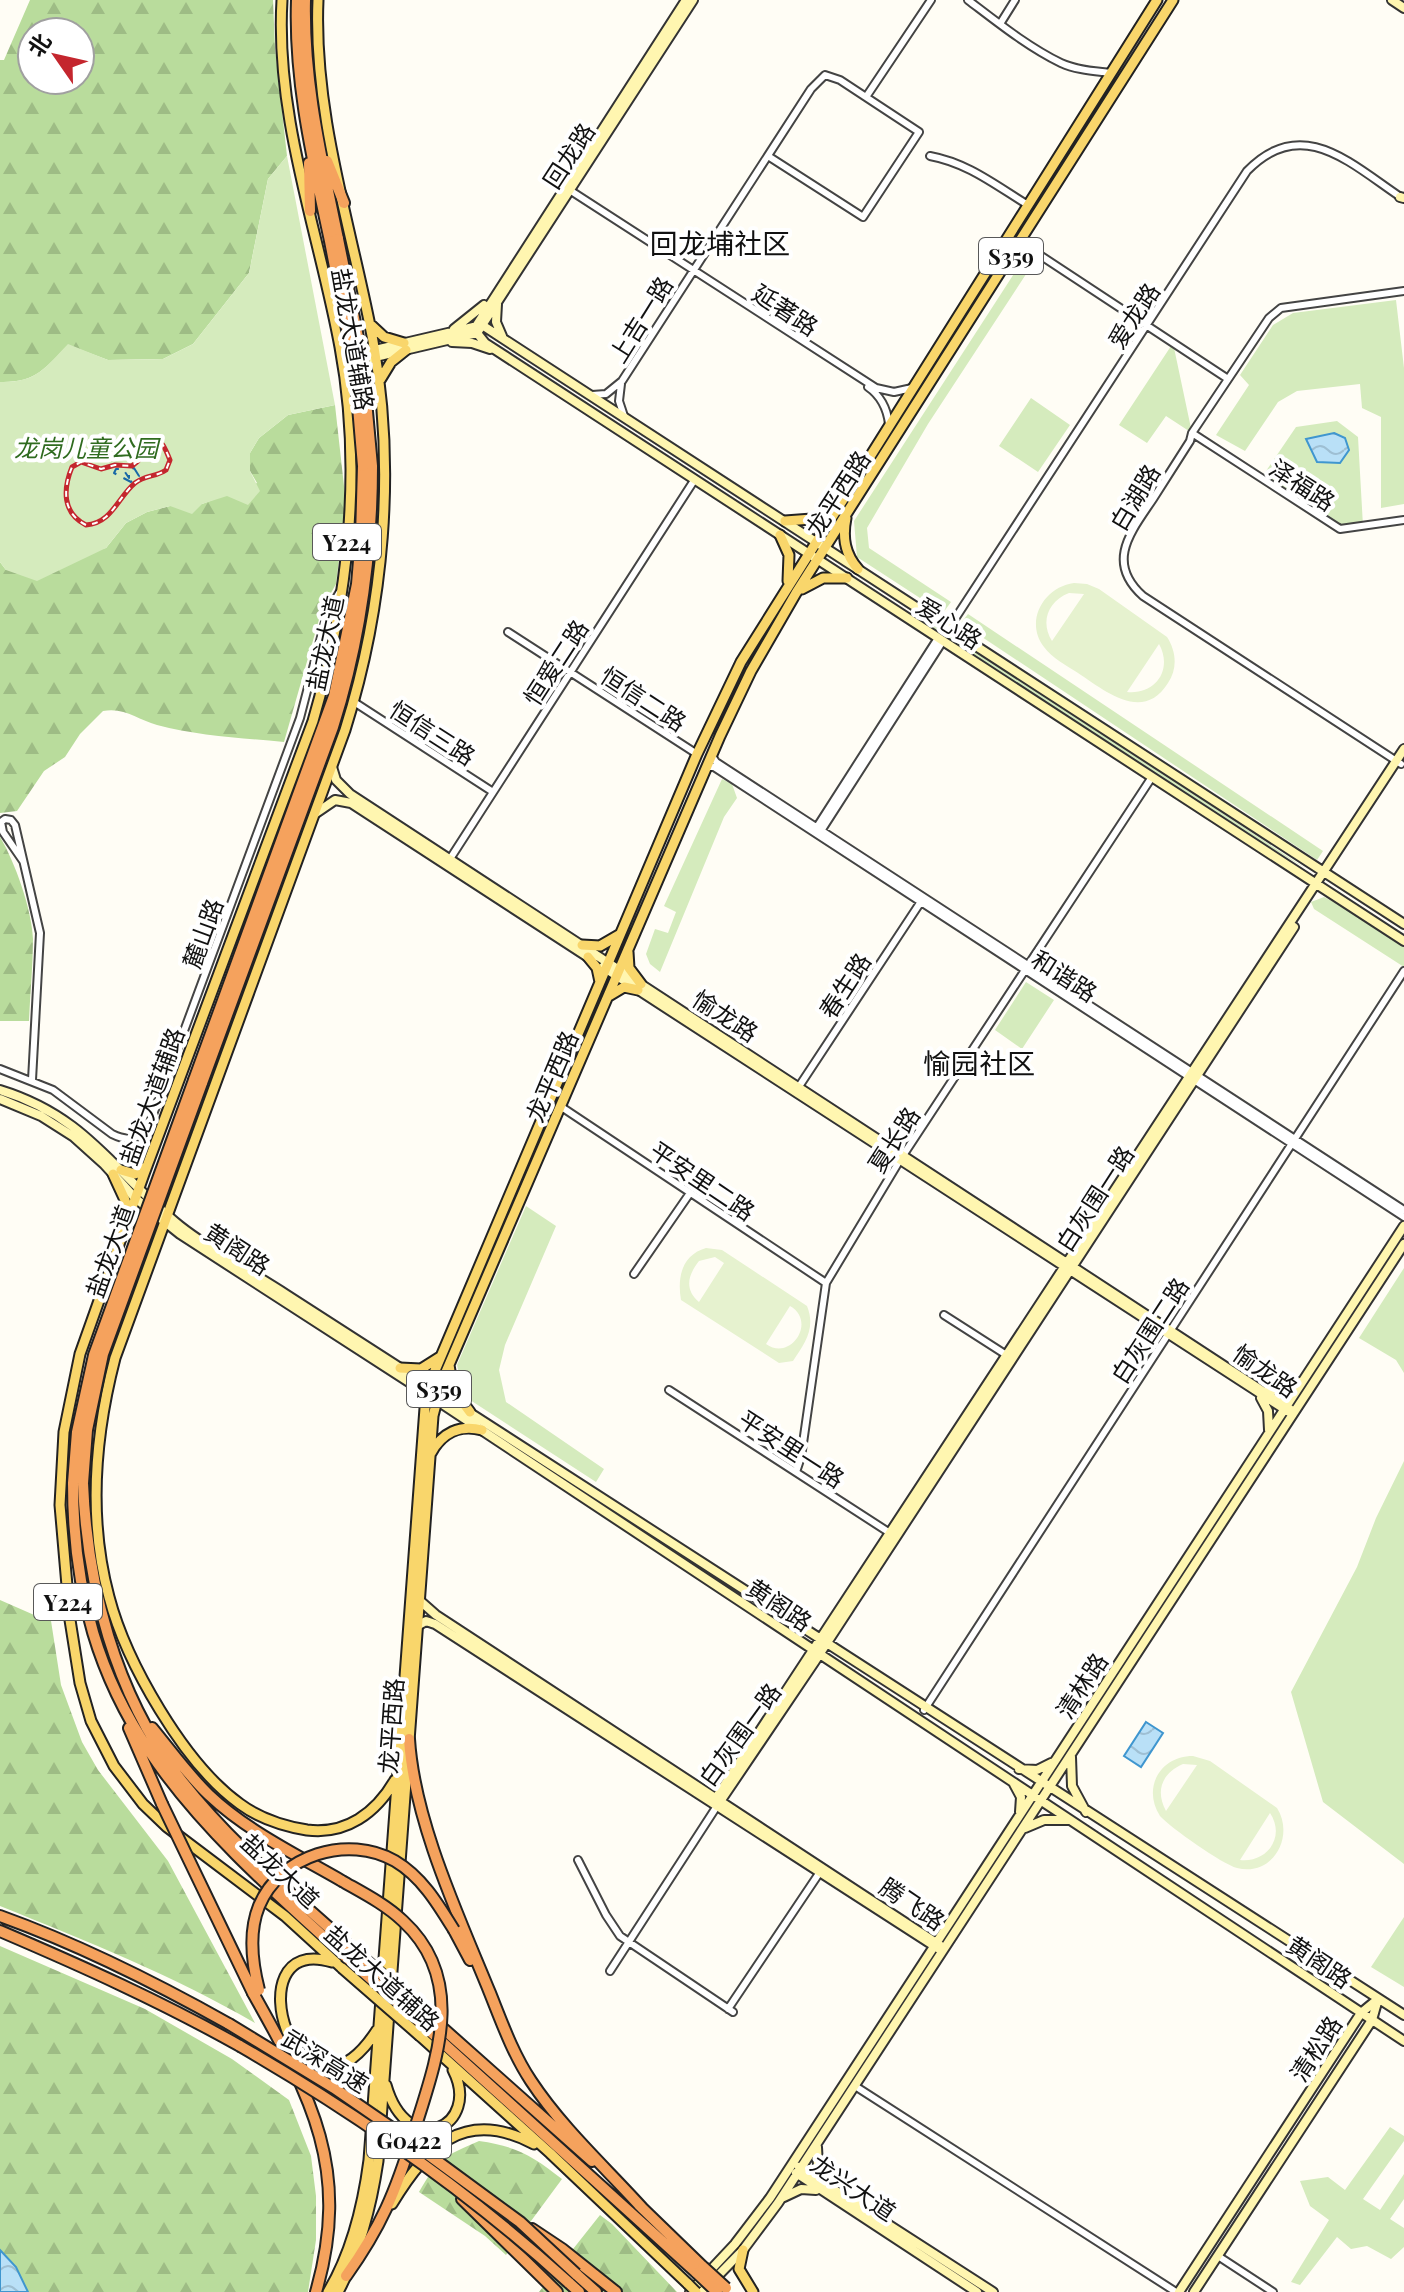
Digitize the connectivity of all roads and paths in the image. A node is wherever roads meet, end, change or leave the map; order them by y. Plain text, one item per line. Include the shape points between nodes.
1 (282, 0) edge
2 (297, 0) edge
3 (305, 0) edge
4 (318, 0) edge
5 (686, 0) edge
6 (693, 0) edge
7 (931, 0) edge
8 (968, 0) edge
9 (1015, 0) edge
10 (1157, 0) edge
11 (1173, 0) edge
12 (1392, 0) edge
13 (1404, 8) edge
14 (1000, 24) junction
15 (1110, 73) junction
16 (866, 97) junction
17 (313, 137) junction
18 (768, 156) junction
19 (930, 156) dead end
20 (567, 188) junction
21 (1403, 198) edge
22 (344, 203) junction
23 (1028, 205) junction
24 (310, 211) junction
25 (1020, 242) junction
26 (692, 270) junction
27 (1404, 291) edge
28 (498, 294) junction
29 (368, 320) junction
30 (335, 324) junction
31 (1148, 326) junction
32 (478, 328) junction
33 (447, 333) junction
34 (505, 340) junction
35 (440, 342) junction
36 (405, 346) junction
37 (375, 354) junction
38 (504, 355) junction
39 (342, 361) junction
40 (1228, 379) junction
41 (622, 381) junction
42 (378, 383) junction
43 (912, 388) junction
44 (588, 394) junction
45 (380, 399) junction
46 (348, 403) junction
47 (625, 418) junction
48 (889, 425) junction
49 (1192, 433) junction
50 (695, 479) junction
51 (383, 505) junction
52 (838, 505) junction
53 (349, 509) junction
54 (849, 511) junction
55 (1404, 520) edge
56 (789, 524) junction
57 (782, 537) junction
58 (815, 542) junction
59 (825, 548) junction
60 (808, 553) junction
61 (818, 559) junction
62 (364, 562) junction
63 (858, 569) junction
64 (847, 578) junction
65 (342, 589) junction
66 (784, 591) junction
67 (796, 593) junction
68 (949, 628) junction
69 (508, 632) dead end
70 (940, 639) junction
71 (570, 672) junction
72 (354, 702) junction
73 (1404, 749) edge
74 (697, 754) junction
75 (712, 754) junction
76 (1400, 762) edge
77 (332, 767) junction
78 (706, 767) junction
79 (1152, 777) junction
80 (493, 792) junction
81 (313, 816) junction
82 (817, 830) junction
83 (23, 861) junction
84 (448, 862) junction
85 (1326, 874) junction
86 (1319, 885) junction
87 (922, 900) junction
88 (1404, 924) edge
89 (623, 929) junction
90 (1404, 941) edge
91 (582, 945) junction
92 (629, 947) junction
93 (588, 957) junction
94 (607, 966) junction
95 (1027, 968) junction
96 (1404, 971) edge
97 (618, 972) junction
98 (600, 983) junction
99 (640, 987) junction
100 (605, 1002) junction
101 (174, 1059) junction
102 (185, 1063) junction
103 (0, 1069) edge
104 (1194, 1077) junction
105 (32, 1080) junction
106 (0, 1090) edge
107 (797, 1090) junction
108 (0, 1099) edge
109 (560, 1106) junction
110 (538, 1128) junction
111 (549, 1132) junction
112 (157, 1139) junction
113 (1293, 1141) junction
114 (190, 1154) junction
115 (902, 1158) junction
116 (147, 1166) junction
117 (117, 1172) junction
118 (137, 1193) junction
119 (690, 1193) junction
120 (1404, 1210) edge
121 (1404, 1217) edge
122 (128, 1218) junction
123 (167, 1218) junction
124 (1404, 1226) edge
125 (1404, 1244) edge
126 (112, 1260) junction
127 (1069, 1267) junction
128 (634, 1274) dead end
129 (145, 1275) junction
130 (826, 1283) junction
131 (469, 1304) junction
132 (944, 1315) dead end
133 (1169, 1332) junction
134 (442, 1354) junction
135 (1010, 1358) junction
136 (449, 1363) junction
137 (400, 1368) junction
138 (1306, 1376) junction
139 (669, 1390) dead end
140 (1260, 1391) junction
141 (433, 1393) junction
142 (1288, 1410) junction
143 (470, 1412) junction
144 (482, 1430) junction
145 (1266, 1437) junction
146 (430, 1456) junction
147 (796, 1472) junction
148 (78, 1483) junction
149 (1241, 1484) junction
150 (894, 1536) junction
151 (419, 1600) junction
152 (417, 1626) junction
153 (820, 1648) junction
154 (117, 1696) junction
155 (924, 1710) junction
156 (1094, 1710) junction
157 (139, 1711) junction
158 (409, 1739) junction
159 (1072, 1752) junction
160 (1058, 1756) junction
161 (1014, 1768) junction
162 (398, 1773) junction
163 (1008, 1778) junction
164 (1044, 1787) junction
165 (1037, 1797) junction
166 (718, 1802) junction
167 (1089, 1816) junction
168 (1016, 1820) junction
169 (1076, 1823) junction
170 (1019, 1834) junction
171 (578, 1860) dead end
172 (821, 1870) junction
173 (0, 1916) edge
174 (0, 1931) edge
175 (629, 1942) junction
176 (938, 1946) junction
177 (342, 1962) junction
178 (610, 1971) dead end
179 (480, 1977) junction
180 (256, 1992) junction
181 (1378, 1999) junction
182 (1361, 2013) junction
183 (1404, 2015) edge
184 (1372, 2020) junction
185 (379, 2027) junction
186 (1404, 2041) edge
187 (447, 2060) junction
188 (384, 2076) junction
189 (855, 2086) junction
190 (820, 2140) junction
191 (550, 2153) junction
192 (791, 2166) junction
193 (799, 2171) junction
194 (444, 2181) junction
195 (832, 2192) junction
196 (778, 2203) junction
197 (643, 2209) junction
198 (382, 2221) junction
199 (743, 2250) junction
200 (1218, 2256) junction
201 (720, 2268) junction
202 (700, 2270) junction
203 (576, 2274) junction
204 (346, 2276) junction
205 (689, 2288) edge
206 (724, 2291) edge
207 (316, 2292) edge
208 (328, 2292) edge
209 (338, 2292) edge
210 (557, 2292) edge
211 (579, 2292) edge
212 (596, 2292) edge
213 (616, 2292) edge
214 (699, 2292) edge
215 (753, 2292) edge
216 (977, 2292) edge
217 (993, 2292) edge
218 (1178, 2292) edge
219 (1194, 2292) edge
220 (1273, 2292) edge

1 - 24 main road, 盐龙大道辅路 / Y224 via 287,98
2 - 17 highway, 盐龙大道 via 298,67
3 - 17 highway, 盐龙大道
4 - 22 main road, 盐龙大道辅路 via 323,93
5 - 20 main road, 回龙路
6 - 20 main road, 回龙路
7 - 16 street
8 - 14 street
9 - 14 street
10 - 15 main road, 龙平西路 / S359
11 - 25 main road, 龙平西路 / S359
12 - 13 main road
14 - 15 street via 1061,63
15 - 23 main road, 龙平西路 / S359
16 - 18 street, 上吉一路 via 825,75
16 - 18 street, 上吉一路 via 919,132 863,217
17 - 22 highway
17 - 24 highway
17 - 62 highway, 盐龙大道, bridge via 334,240 367,466
18 - 26 street, 上吉一路
19 - 23 street via 971,168
20 - 26 street, 延著路
20 - 28 main road, 回龙路
21 - 31 street, 爱龙路 via 1326,149 1299,144 1269,152 1247,171
22 - 29 main road, 盐龙大道辅路
23 - 43 main road, 龙平西路 / S359
24 - 30 main road, 盐龙大道辅路 / Y224
25 - 31 street
25 - 54 main road, 龙平西路 / S359
26 - 41 street, 上吉一路
26 - 43 street, 延著路 via 876,388
26 - 48 street via 874,391
27 - 40 street, 白湖路 via 1281,308
28 - 32 main road, 回龙路
28 - 33 main road
28 - 34 main road via 496,322
29 - 30 main road via 352,331
29 - 36 main road via 384,337
29 - 37 main road, 盐龙大道辅路
30 - 39 main road, 盐龙大道辅路 / Y224
31 - 40 street
31 - 68 street, 爱龙路
32 - 33 main road
32 - 34 main road, 爱心路
32 - 35 main road
32 - 38 main road, 爱心路 via 485,343
33 - 36 main road
34 - 44 main road, 爱心路
35 - 36 main road
35 - 38 main road via 472,343
36 - 37 main road
36 - 42 main road
37 - 39 main road via 352,363
37 - 42 main road, 盐龙大道辅路
38 - 50 main road, 爱心路
39 - 46 main road, 盐龙大道辅路 / Y224
40 - 49 street, 白湖路
41 - 44 street, 上吉一路 via 606,394
41 - 47 street, 上吉一路 via 619,401
42 - 45 main road, 盐龙大道辅路
43 - 48 main road, 龙平西路 / S359
44 - 47 main road, 爱心路
45 - 46 main road via 363,388
45 - 51 main road, 盐龙大道辅路
46 - 53 main road, 盐龙大道辅路 / Y224
47 - 56 main road, 爱心路
48 - 52 main road, 龙平西路 / S359
49 - 55 street, 泽福路 via 1340,529
49 - 76 street, 白湖路 via 1129,536 1124,554 1130,582 1143,596
50 - 57 main road, 爱心路
50 - 71 street, 恒爱二路
51 - 62 main road
51 - 72 main road, 盐龙大道辅路 via 376,597
52 - 56 main road
52 - 58 main road, 龙平西路 / S359
53 - 62 main road
53 - 65 main road, 盐龙大道辅路 / Y224
54 - 59 main road, 龙平西路 / S359
54 - 63 main road via 845,544
56 - 57 main road via 794,536
56 - 58 main road, 爱心路
57 - 60 main road, 爱心路
57 - 66 main road via 789,562
58 - 59 main road, 爱心路
58 - 60 main road, 龙平西路 / S359
59 - 61 main road, 龙平西路 / S359
59 - 63 main road, 爱心路
60 - 61 main road, 爱心路
60 - 66 main road, 龙平西路 / S359
61 - 64 main road, 爱心路
61 - 67 main road, 龙平西路 / S359
62 - 148 highway, 盐龙大道, bridge via 357,631 339,707 198,1081 103,1354
63 - 68 main road, 爱心路
64 - 67 main road via 823,578
64 - 70 main road, 爱心路
65 - 101 street, 麓山路 via 327,614 300,718
65 - 102 main road, 盐龙大道辅路 / Y224 via 313,721
66 - 74 main road, 龙平西路 / S359 via 741,662
67 - 75 main road, 龙平西路 / S359
68 - 85 main road, 爱心路
69 - 71 street, 恒信二路
70 - 79 main road, 爱心路
70 - 82 street
71 - 74 street, 恒信二路
71 - 80 street, 恒爱二路
72 - 77 main road, 盐龙大道辅路
72 - 80 street, 恒信三路
73 - 76 main road, 白灰围一路
74 - 89 main road, 龙平西路 / S359
75 - 78 main road, 龙平西路 / S359
75 - 82 street, 和谐路 via 716,762
76 - 85 main road, 白灰围一路
77 - 81 main road, 盐龙大道辅路
77 - 84 main road, 愉龙路 via 345,790
78 - 82 street, 和谐路
78 - 92 main road, 龙平西路 / S359
79 - 86 main road, 爱心路
79 - 95 street, 夏长路
80 - 84 street, 恒爱二路
81 - 84 main road, 愉龙路 via 329,803 346,800
81 - 114 main road, 盐龙大道辅路
82 - 87 street, 和谐路
83 - 83 street via 15,825 5,819 2,830
83 - 105 street via 40,942
84 - 91 main road, 愉龙路
84 - 93 main road, 愉龙路
85 - 86 main road, 白灰围一路
85 - 88 main road, 爱心路
86 - 90 main road, 爱心路
86 - 104 main road, 白灰围一路
87 - 95 street, 和谐路
87 - 107 street, 春生路
89 - 91 main road via 607,944
89 - 94 main road, 龙平西路 / S359
91 - 94 main road, 愉龙路
92 - 97 main road, 龙平西路 / S359
92 - 99 main road via 629,968
93 - 94 main road, 愉龙路
93 - 98 main road
94 - 97 main road, 愉龙路
94 - 98 main road, 龙平西路 / S359
95 - 104 street, 和谐路
95 - 115 street, 夏长路
96 - 113 street, 白灰围二路
97 - 99 main road, 愉龙路
97 - 100 main road, 龙平西路 / S359
98 - 110 main road, 龙平西路 / S359
99 - 100 main road via 618,989
99 - 107 main road, 愉龙路
100 - 109 main road, 龙平西路 / S359
101 - 102 street
101 - 105 street, 麓山路 via 148,1128 133,1139 112,1134
102 - 112 main road, 盐龙大道辅路 / Y224
103 - 105 street, 麓山路
104 - 113 street, 和谐路
104 - 127 main road, 白灰围一路
106 - 117 main road via 68,1122 101,1148
107 - 115 main road, 愉龙路
108 - 117 main road via 63,1130
109 - 111 main road, 龙平西路 / S359
109 - 119 street, 平安里二路
110 - 111 main road
110 - 131 main road, 龙平西路 / S359
111 - 131 main road, 龙平西路 / S359
112 - 114 main road via 158,1150 170,1160
112 - 116 main road, 盐龙大道辅路 / Y224
113 - 120 street, 和谐路
113 - 121 street, 和谐路
113 - 133 street, 白灰围二路
114 - 123 main road, 盐龙大道辅路
115 - 127 main road, 愉龙路
115 - 130 street, 夏长路
116 - 117 main road via 135,1174
116 - 118 main road, 盐龙大道辅路 / Y224
117 - 118 main road, 黄阁路
117 - 122 main road
118 - 122 main road, 盐龙大道辅路 / Y224
118 - 123 main road, 黄阁路
119 - 128 street
119 - 130 street, 平安里二路
122 - 126 main road, 盐龙大道辅路 / Y224
123 - 129 main road, 盐龙大道辅路
123 - 137 main road, 黄阁路
123 - 141 main road, 黄阁路
124 - 138 main road, 清林路
125 - 142 main road, 清林路
126 - 129 main road via 134,1256
126 - 177 main road, 盐龙大道辅路 / Y224 via 80,1354 61,1457 61,1530 85,1701 105,1749 143,1804
127 - 133 main road, 愉龙路
127 - 135 main road, 白灰围一路
129 - 162 main road, 盐龙大道辅路 via 109,1381 96,1490 105,1583 135,1665 201,1767 228,1795 266,1819 313,1831 345,1827 377,1804
130 - 147 street, 夏长路
131 - 134 main road, 龙平西路 / S359
131 - 136 main road, 龙平西路 / S359
132 - 135 street
133 - 140 main road, 愉龙路
133 - 155 street, 白灰围二路
134 - 137 main road via 421,1369
134 - 141 main road, 龙平西路 / S359
135 - 150 main road, 白灰围一路
136 - 141 main road, 龙平西路 / S359
136 - 143 main road via 453,1389
137 - 141 main road, 黄阁路
138 - 140 main road via 1283,1390
138 - 142 main road, 清林路
139 - 147 street, 平安里一路
140 - 142 main road, 愉龙路
140 - 145 main road via 1270,1419
141 - 143 main road, 黄阁路
141 - 144 main road, 黄阁路
141 - 146 main road, 龙平西路 / S359
141 - 162 main road, 龙平西路 / S359
142 - 145 main road, 清林路
142 - 149 main road, 清林路
143 - 153 main road, 黄阁路
144 - 146 main road via 464,1427 451,1432
144 - 153 main road, 黄阁路
145 - 149 main road, 清林路
146 - 151 main road, 龙平西路 / S359
147 - 150 street, 平安里一路
148 - 154 highway, 盐龙大道 via 75,1542 83,1592
148 - 157 highway, 盐龙大道 via 99,1604
149 - 156 main road, 清林路
150 - 153 main road, 白灰围一路
151 - 152 main road, 龙平西路 / S359
151 - 166 main road, 腾飞路 via 431,1613
152 - 158 main road, 龙平西路 / S359
152 - 166 main road, 腾飞路 via 435,1624
153 - 155 main road, 黄阁路
153 - 163 main road, 黄阁路
153 - 166 main road, 白灰围一路
154 - 177 highway, 盐龙大道 via 157,1765 199,1817
154 - 180 highway, bridge via 162,1804
155 - 161 main road, 黄阁路
156 - 159 main road, 清林路
156 - 160 main road, 清林路
157 - 197 highway, 盐龙大道, bridge via 206,1810 257,1863
157 - 198 highway, bridge via 219,1804 389,1910 424,1948 437,1976 442,2029 397,2187
158 - 179 highway via 421,1809
158 - 188 main road, 龙平西路 / S359
159 - 164 main road, 清林路
159 - 167 main road via 1072,1786
160 - 161 main road via 1037,1770
160 - 164 main road, 清林路
161 - 164 main road, 黄阁路
162 - 185 main road, 龙平西路 / S359
163 - 165 main road, 黄阁路
163 - 168 main road via 1021,1797
164 - 165 main road, 清林路
164 - 167 main road, 黄阁路
165 - 168 main road, 清林路
165 - 169 main road, 黄阁路
165 - 170 main road, 清林路
166 - 172 main road, 腾飞路
166 - 175 street
167 - 181 main road, 黄阁路
168 - 176 main road, 清林路
169 - 170 main road via 1044,1820
169 - 182 main road, 黄阁路
170 - 176 main road, 清林路
171 - 175 street via 611,1926
172 - 175 street via 731,2011
172 - 176 main road, 腾飞路
173 - 203 highway, 武深高速 / G0422, bridge via 190,2002 334,2088 520,2222
174 - 194 highway, 武深高速 / G0422, bridge via 103,1974 240,2046 355,2117
175 - 178 street
176 - 189 main road, 清林路
176 - 192 main road, 清林路
177 - 185 main road via 302,1961 282,1983 279,2007 296,2047 314,2064 340,2065
177 - 187 main road, 盐龙大道辅路, bridge
177 - 202 highway, 盐龙大道, bridge via 421,2023
179 - 180 highway, bridge via 423,1884 397,1862 363,1850 341,1849 286,1870 259,1905 253,1941
179 - 197 highway via 522,2066 545,2101
180 - 207 highway via 314,2114 326,2159 329,2223
181 - 182 main road, 清松路
181 - 183 main road, 黄阁路
181 - 184 main road, 清松路
182 - 184 main road, 黄阁路
182 - 218 main road, 清松路
184 - 186 main road, 黄阁路
184 - 200 main road, 清松路
185 - 208 main road, 龙平西路 / S359 via 362,2204
187 - 188 main road via 461,2098 440,2127 422,2128 401,2117
187 - 191 main road, 盐龙大道辅路
188 - 204 main road, 龙平西路 / S359 via 371,2200
189 - 190 main road, 清林路
189 - 218 street
190 - 193 main road, 清林路
190 - 195 main road via 818,2166
191 - 198 main road via 500,2131 449,2139 419,2162
191 - 205 main road, 盐龙大道辅路
192 - 193 main road, 龙兴大道
192 - 201 main road, 清林路
193 - 195 main road, 龙兴大道
193 - 196 main road, 清林路
194 - 203 highway, 武深高速 / G0422, bridge
194 - 210 highway, bridge
195 - 196 main road via 801,2189
195 - 216 main road, 龙兴大道
195 - 217 main road, 龙兴大道
196 - 199 main road, 清林路
197 - 202 highway, 盐龙大道
198 - 204 highway
199 - 201 main road, 清林路
199 - 215 main road via 739,2269
200 - 219 main road, 清松路
200 - 220 street
201 - 205 main road
201 - 214 main road
202 - 206 highway, 盐龙大道, bridge
203 - 211 highway, 武深高速 / G0422
203 - 212 highway, 武深高速 / G0422
203 - 213 highway
204 - 209 main road, 龙平西路 / S359
205 - 214 main road, 盐龙大道辅路, bridge

